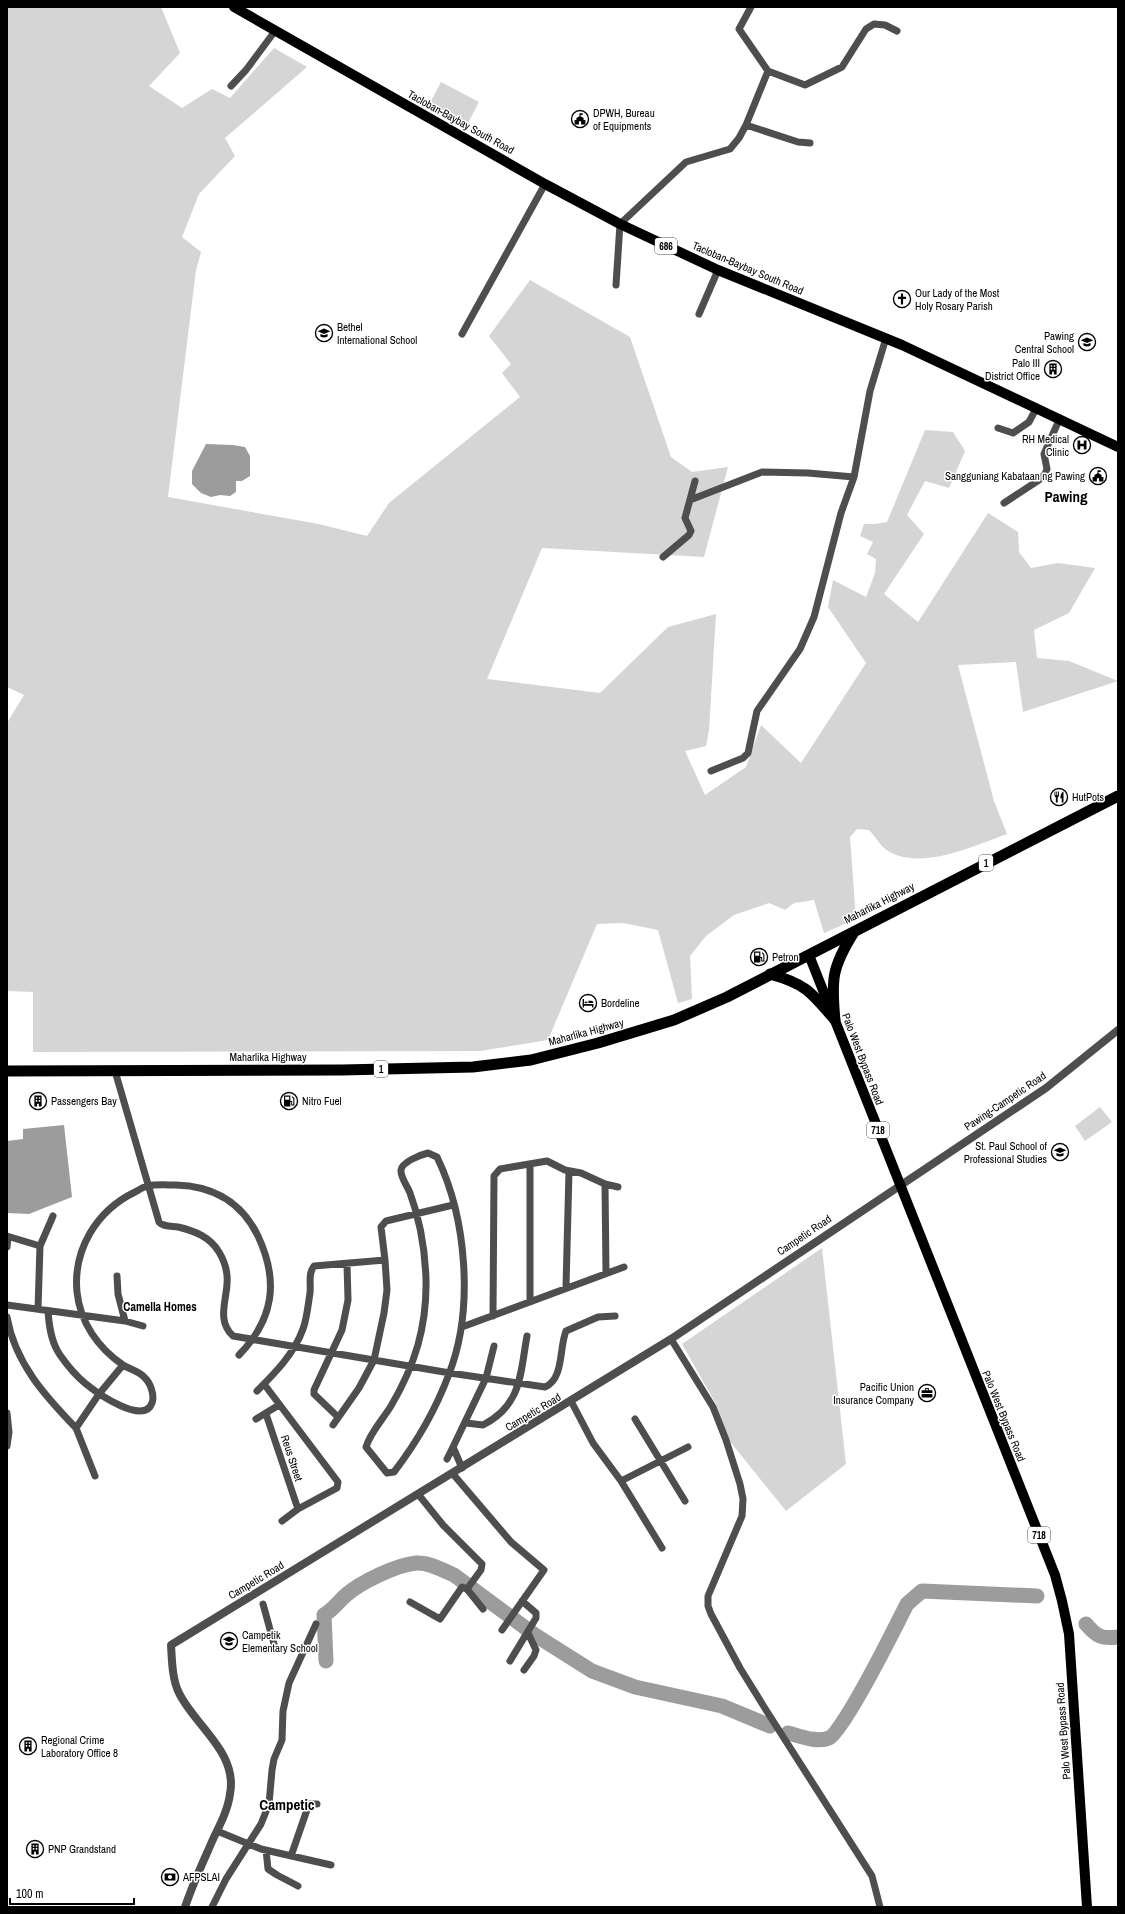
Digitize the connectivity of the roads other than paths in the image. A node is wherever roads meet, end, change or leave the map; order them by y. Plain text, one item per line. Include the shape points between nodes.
1 (234, 7) edge
2 (751, 7) edge
3 (275, 31) junction
4 (897, 31) dead end
5 (768, 71) junction
6 (231, 86) dead end
7 (746, 125) junction
8 (810, 144) dead end
9 (545, 184) junction
10 (620, 224) junction
11 (718, 270) junction
12 (616, 285) dead end
13 (699, 314) dead end
14 (462, 334) dead end
15 (886, 338) junction
16 (1037, 407) junction
17 (1060, 418) junction
18 (998, 428) dead end
19 (1118, 447) edge
20 (854, 477) junction
21 (695, 481) dead end
22 (690, 500) junction
23 (1004, 503) dead end
24 (663, 558) dead end
25 (711, 771) dead end
26 (1118, 796) edge
27 (855, 930) junction
28 (809, 955) junction
29 (770, 974) junction
30 (835, 1020) junction
31 (1118, 1030) edge
32 (7, 1071) edge
33 (115, 1071) junction
34 (530, 1164) junction
35 (570, 1171) junction
36 (605, 1184) junction
37 (899, 1184) junction
38 (147, 1186) junction
39 (618, 1187) dead end
40 (453, 1205) junction
41 (417, 1213) junction
42 (53, 1216) dead end
43 (8, 1236) edge
44 (40, 1246) junction
45 (7, 1247) edge
46 (385, 1260) junction
47 (347, 1264) junction
48 (624, 1267) dead end
49 (606, 1273) junction
50 (117, 1276) dead end
51 (566, 1287) junction
52 (530, 1302) junction
53 (7, 1305) edge
54 (38, 1309) junction
55 (48, 1311) junction
56 (81, 1315) junction
57 (493, 1316) junction
58 (615, 1316) dead end
59 (7, 1317) edge
60 (125, 1321) junction
61 (144, 1326) dead end
62 (462, 1327) junction
63 (527, 1336) dead end
64 (671, 1339) junction
65 (252, 1341) junction
66 (494, 1346) dead end
67 (295, 1347) junction
68 (333, 1353) junction
69 (238, 1355) dead end
70 (374, 1360) junction
71 (123, 1365) junction
72 (412, 1366) junction
73 (450, 1373) junction
74 (486, 1378) junction
75 (518, 1383) junction
76 (264, 1384) junction
77 (257, 1391) dead end
78 (99, 1394) junction
79 (571, 1402) junction
80 (279, 1405) junction
81 (7, 1413) edge
82 (266, 1414) junction
83 (338, 1417) junction
84 (256, 1419) dead end
85 (636, 1420) dead end
86 (466, 1423) junction
87 (333, 1425) dead end
88 (76, 1428) junction
89 (7, 1446) edge
90 (453, 1447) junction
91 (688, 1447) dead end
92 (446, 1459) dead end
93 (661, 1461) junction
94 (462, 1468) junction
95 (453, 1474) junction
96 (95, 1476) dead end
97 (621, 1481) junction
98 (418, 1494) junction
99 (685, 1501) dead end
100 (298, 1509) junction
101 (282, 1520) dead end
102 (662, 1548) dead end
103 (468, 1586) junction
104 (261, 1598) junction
105 (522, 1601) junction
106 (410, 1602) dead end
107 (483, 1608) dead end
108 (316, 1624) dead end
109 (502, 1630) dead end
110 (529, 1631) junction
111 (274, 1644) dead end
112 (510, 1661) dead end
113 (524, 1670) dead end
114 (317, 1804) dead end
115 (217, 1830) junction
116 (248, 1844) junction
117 (266, 1850) junction
118 (291, 1856) junction
119 (331, 1865) dead end
120 (298, 1886) dead end
121 (185, 1907) edge
122 (212, 1907) edge
123 (880, 1907) edge
124 (1087, 1907) edge

1 - 3 main road, Tacloban-Baybay South Road / 686
2 - 5 street via 739,29
3 - 6 street
3 - 9 main road, Tacloban-Baybay South Road / 686
4 - 5 street via 885,25 874,24 866,29 842,67 805,85
5 - 7 street
7 - 8 street
7 - 10 street via 730,149 686,162
9 - 10 main road, Tacloban-Baybay South Road / 686
9 - 14 street
10 - 11 main road, Tacloban-Baybay South Road / 686
10 - 12 street
11 - 13 street
11 - 15 main road, Tacloban-Baybay South Road / 686
15 - 16 main road, Tacloban-Baybay South Road / 686
15 - 20 street via 870,391
16 - 17 main road, Tacloban-Baybay South Road / 686
16 - 18 street via 1029,422 1013,433
17 - 19 main road, Tacloban-Baybay South Road / 686
17 - 23 street via 1044,454 1047,469 1045,474
20 - 22 street via 762,472
20 - 25 street via 841,513 814,617 800,649 757,711 748,753 743,758
21 - 22 street
22 - 24 street via 685,518 691,531
26 - 27 highway, Maharlika Highway / 1
27 - 28 highway, Maharlika Highway / 1
27 - 30 highway via 841,952 834,971 832,989
28 - 29 highway, Maharlika Highway / 1
28 - 30 main road, Palo West Bypass Road / 718
29 - 30 highway via 804,986
29 - 33 highway, Maharlika Highway / 1 via 674,1020 531,1060 473,1067
30 - 37 main road, Palo West Bypass Road / 718
31 - 37 street, Pawing-Campetic Road via 1046,1088
32 - 33 highway, Maharlika Highway / 1
33 - 38 street
34 - 35 street via 547,1161
34 - 52 street
34 - 57 street via 500,1169 494,1176
35 - 36 street
35 - 51 street
36 - 39 street
36 - 49 street
37 - 64 street, Campetic Road
37 - 124 main road, Palo West Bypass Road / 718 via 1055,1575 1062,1601 1069,1634
38 - 56 street via 110,1207 85,1239 76,1274
38 - 65 street via 160,1224 194,1231 207,1239 218,1251 227,1273 222,1314 229,1333 236,1338
38 - 65 street via 190,1185 214,1192 228,1200 254,1229 268,1265 271,1288 261,1328
40 - 41 street
40 - 41 street via 437,1157 423,1155 401,1169
40 - 62 street via 463,1260
41 - 46 street via 386,1221 381,1227
41 - 72 street via 426,1281 422,1328
42 - 44 street
43 - 44 street
43 - 45 street
44 - 54 street
46 - 47 street
46 - 70 street via 386,1298
47 - 67 street via 314,1266 311,1270 308,1309
47 - 68 street via 348,1300 342,1330
48 - 49 street
49 - 51 street
50 - 60 street via 118,1294
51 - 52 street
52 - 57 street
53 - 54 street
54 - 55 street
55 - 56 street
55 - 78 street via 49,1327 59,1354
56 - 60 street
56 - 71 street via 102,1348
57 - 62 street
58 - 75 street via 598,1317 566,1332 556,1377 550,1385 545,1387
59 - 88 street via 16,1348 31,1376 49,1400
60 - 61 street
62 - 73 street
63 - 75 street
64 - 79 street, Campetic Road
64 - 123 street via 716,1412 743,1499 742,1516 708,1596 708,1606 740,1668 872,1876
65 - 67 street
65 - 69 street
66 - 74 street
67 - 68 street
67 - 76 street
68 - 70 street
68 - 83 street via 314,1394
70 - 72 street
70 - 83 street via 359,1388
71 - 78 street
71 - 78 street via 144,1376 150,1386 153,1402 148,1409 142,1412 130,1409
72 - 73 street
72 - 73 street via 366,1447 390,1474 410,1450 432,1413
73 - 74 street
74 - 75 street
74 - 86 street
75 - 86 street via 516,1393 508,1406 489,1422 477,1425
76 - 77 street
76 - 80 street
78 - 88 street
79 - 94 street, Campetic Road
79 - 97 street via 594,1443
80 - 82 street
80 - 100 street via 338,1482 337,1488
81 - 89 street
82 - 84 street
82 - 100 street, Reus Street
83 - 87 street
85 - 93 street
86 - 90 street
88 - 96 street
90 - 92 street
90 - 94 street
91 - 93 street
93 - 97 street
93 - 99 street
94 - 95 street, Campetic Road
95 - 98 street, Campetic Road
95 - 105 street via 511,1542 544,1570
97 - 102 street
98 - 103 street via 443,1525 482,1564 481,1570
98 - 104 street, Campetic Road
100 - 101 street
103 - 106 street via 462,1587 440,1619
103 - 107 street
104 - 111 street
104 - 115 street, Campetic Road via 171,1645 174,1677 179,1693 217,1744 229,1769 230,1794
105 - 109 street
105 - 110 street via 536,1614 535,1622
108 - 116 street via 289,1683 283,1711 282,1740 272,1770 270,1800 261,1824
110 - 112 street
110 - 113 street via 536,1650
114 - 118 street via 308,1805
115 - 116 street
115 - 121 street
116 - 117 street
116 - 122 street
117 - 118 street
117 - 120 street via 268,1869
118 - 119 street

